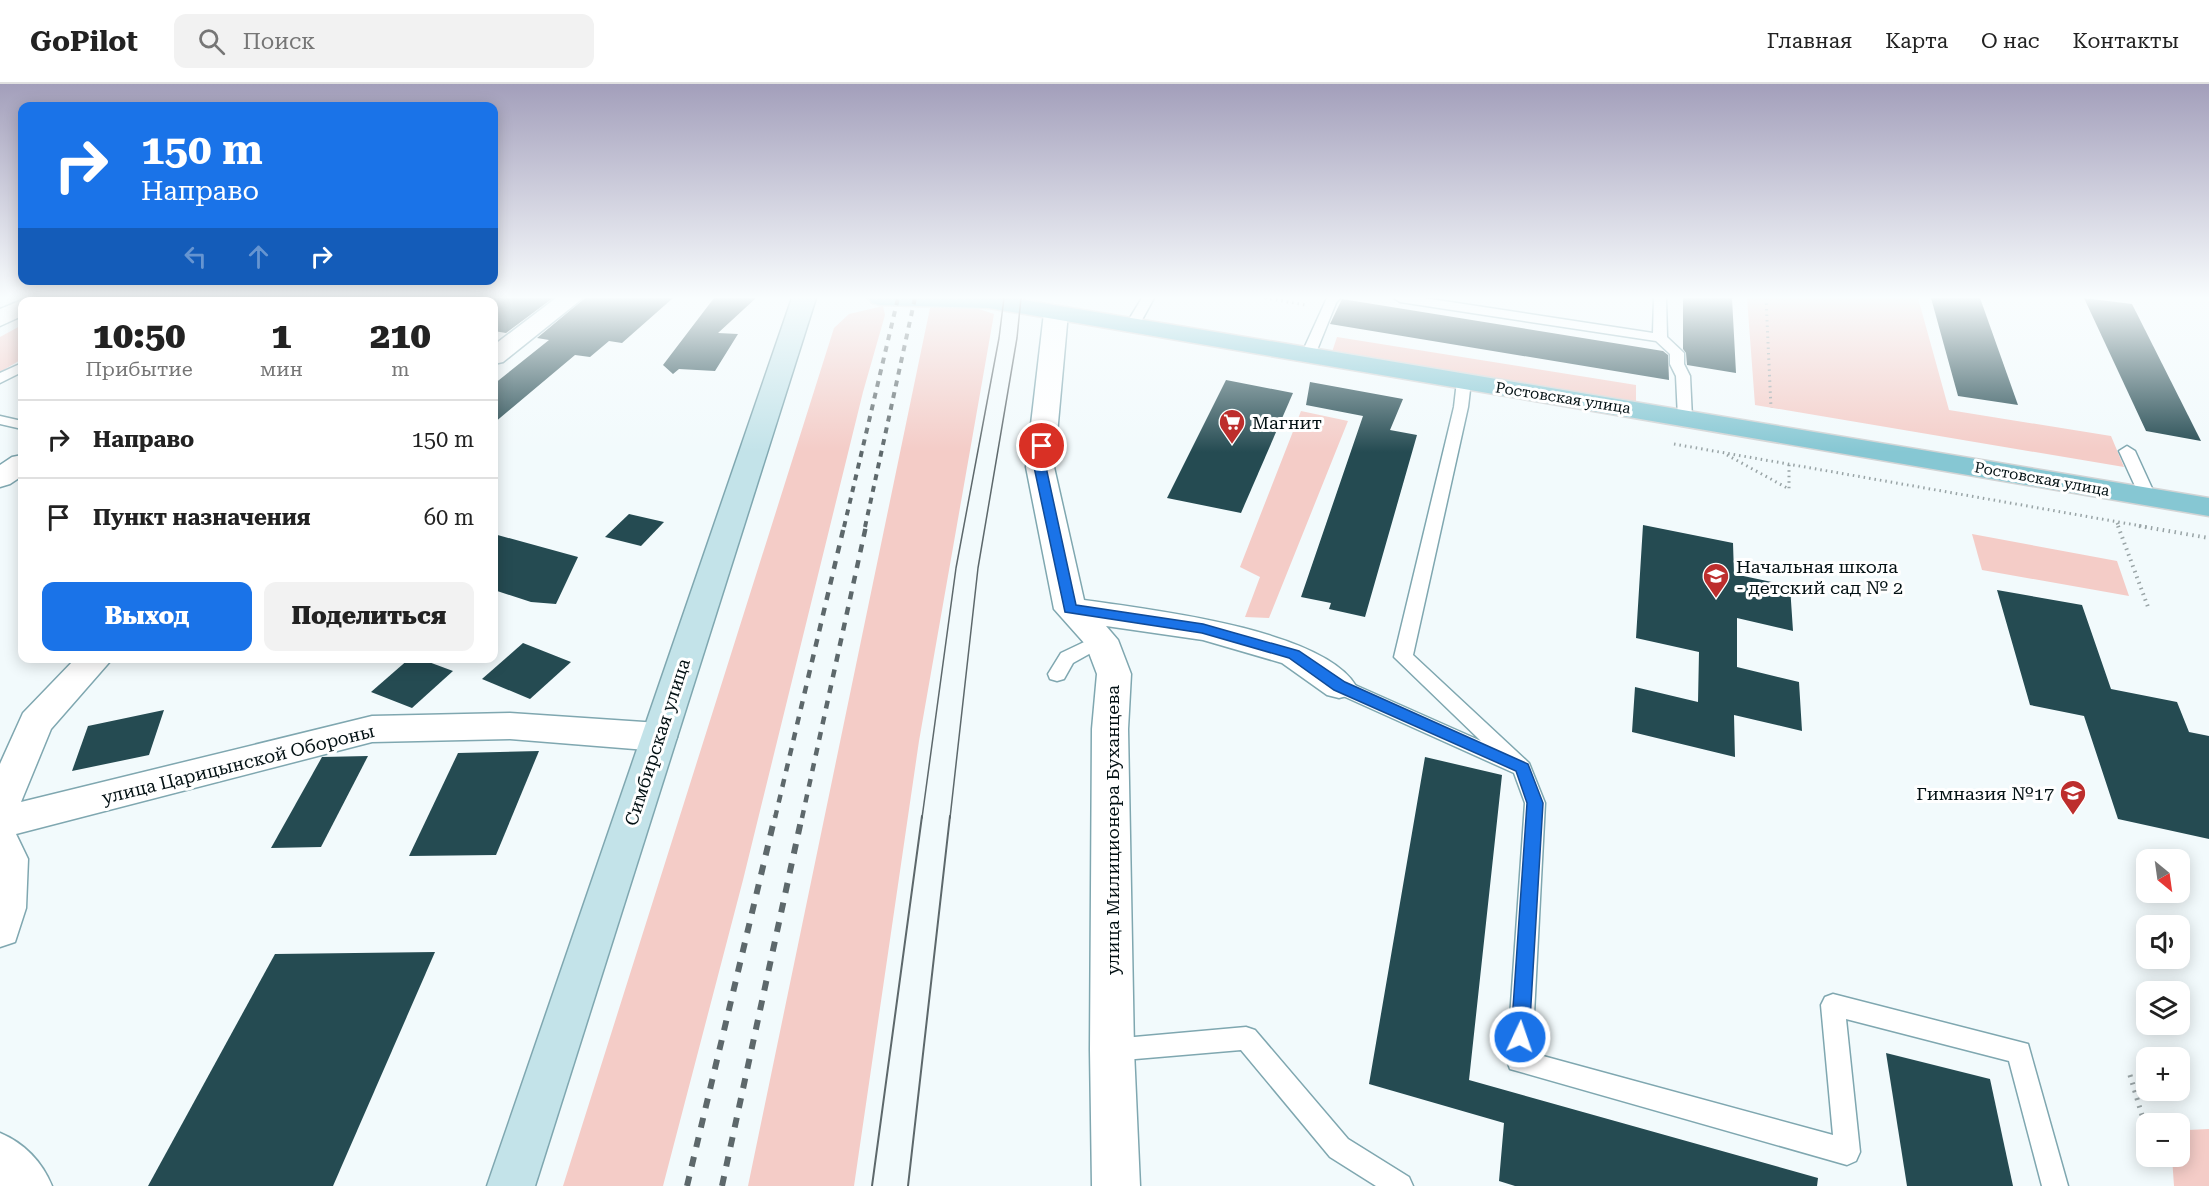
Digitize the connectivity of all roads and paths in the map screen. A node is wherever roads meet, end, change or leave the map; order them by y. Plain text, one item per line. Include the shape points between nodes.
1 (787, 349) edge
2 (1052, 349) edge
3 (1274, 349) edge
4 (1310, 349) edge
5 (1673, 349) edge
6 (1768, 349) edge
7 (1308, 355) junction
8 (18, 369) edge
9 (0, 379) edge
10 (1464, 381) junction
11 (1685, 418) junction
12 (0, 420) edge
13 (18, 425) edge
14 (1772, 433) junction
15 (2127, 451) dead end
16 (1721, 453) dead end
17 (1789, 464) dead end
18 (18, 465) edge
19 (0, 478) edge
20 (2148, 497) junction
21 (2209, 507) edge
22 (2117, 522) dead end
23 (2148, 607) dead end
24 (1070, 609) junction
25 (1101, 640) junction
26 (91, 663) edge
27 (1057, 674) dead end
28 (1340, 686) joint
29 (658, 737) junction
30 (1522, 768) junction
31 (0, 808) edge
32 (0, 823) edge
33 (0, 841) edge
34 (0, 929) edge
35 (1112, 1050) junction
36 (2130, 1075) dead end
37 (2141, 1113) edge
38 (0, 1157) edge
39 (28, 1186) edge
40 (511, 1186) edge
41 (1116, 1186) edge
42 (1400, 1186) edge
43 (2055, 1186) edge

1 - 29 main road, Симбирская улица
2 - 24 street via 1040,467
3 - 7 main road, Ростовская улица
4 - 7 lane
5 - 11 lane via 1683,376
6 - 14 path
7 - 10 main road, Ростовская улица
8 - 9 lane
10 - 11 main road, Ростовская улица
10 - 30 lane via 1403,657
11 - 14 main road, Ростовская улица
12 - 13 lane
14 - 20 main road, Ростовская улица
15 - 20 lane
16 - 17 path via 1789,489
18 - 19 street
20 - 21 main road, Ростовская улица
22 - 23 path
24 - 25 street, улица Милиционера Буханцева
24 - 28 street via 1203,629 1271,648 1294,655
25 - 27 lane via 1067,658
25 - 35 street, улица Милиционера Буханцева via 1114,674 1110,729
26 - 31 street via 36,722
28 - 30 lane
29 - 32 street, улица Царицынской Обороны via 510,726 372,729
29 - 40 main road, Симбирская улица
30 - 43 lane via 1535,803 1519,1061 1847,1152 1833,1005 2019,1052
33 - 34 street via 8,859 6,908
35 - 41 street, улица Милиционера Буханцева
35 - 42 lane via 1246,1038 1339,1148
36 - 37 path
38 - 39 street

